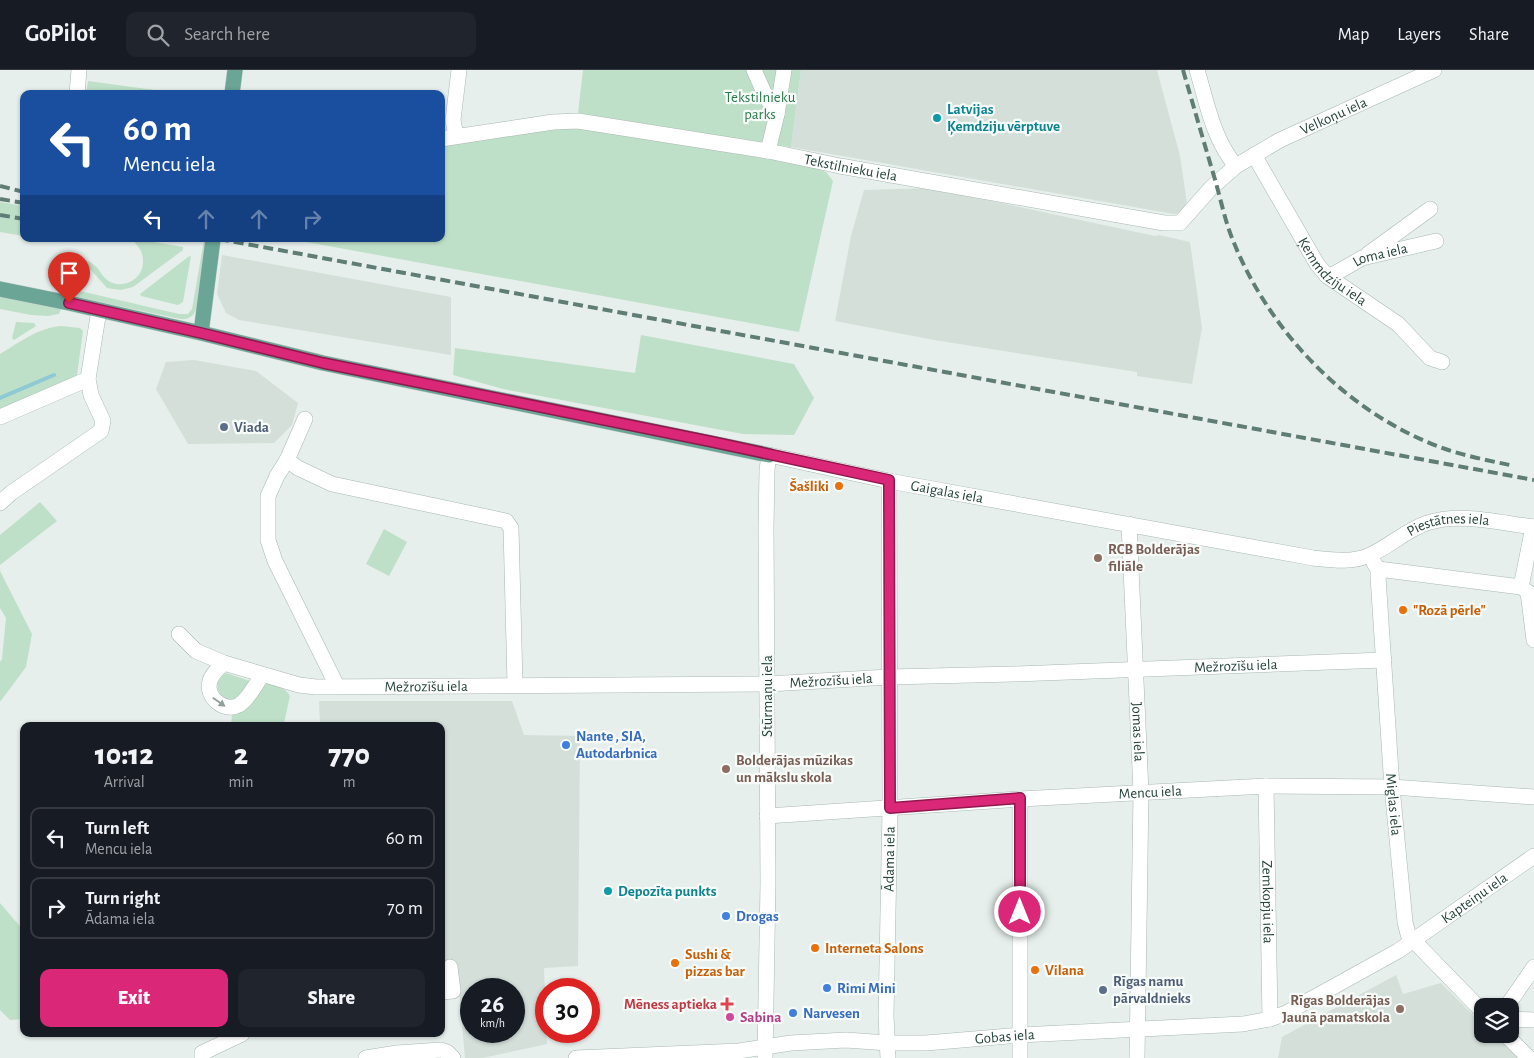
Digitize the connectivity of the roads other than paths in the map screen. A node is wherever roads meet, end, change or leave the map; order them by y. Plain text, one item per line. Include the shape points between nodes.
1 (79, 70) edge
2 (235, 70) edge
3 (459, 70) edge
4 (754, 70) edge
5 (784, 70) edge
6 (1197, 70) edge
7 (1434, 70) edge
8 (76, 90) edge
9 (232, 90) edge
10 (777, 114) junction
11 (449, 137) edge
12 (768, 151) junction
13 (1254, 155) junction
14 (1236, 166) junction
15 (1430, 208) dead end
16 (1436, 241) dead end
17 (213, 242) edge
18 (1362, 258) junction
19 (1327, 276) junction
20 (0, 289) edge
21 (99, 310) junction
22 (201, 333) junction
23 (1442, 362) dead end
24 (88, 379) junction
25 (0, 417) edge
26 (305, 420) dead end
27 (769, 455) junction
28 (287, 460) junction
29 (889, 480) junction
30 (0, 503) edge
31 (1129, 524) junction
32 (1534, 527) edge
33 (1369, 555) junction
34 (1378, 570) junction
35 (1521, 587) junction
36 (179, 634) dead end
37 (1534, 640) edge
38 (1384, 660) junction
39 (224, 663) junction
40 (1136, 670) junction
41 (263, 675) junction
42 (889, 677) junction
43 (515, 684) junction
44 (768, 684) junction
45 (337, 686) junction
46 (1266, 786) junction
47 (1392, 786) junction
48 (1141, 792) junction
49 (1534, 797) edge
50 (1020, 798) junction
51 (890, 808) junction
52 (767, 816) junction
53 (1534, 856) edge
54 (1414, 940) junction
55 (450, 967) dead end
56 (1534, 967) edge
57 (445, 992) edge
58 (1513, 998) edge
59 (1474, 1003) edge
60 (1270, 1019) junction
61 (1519, 1019) edge
62 (1534, 1020) edge
63 (1138, 1030) junction
64 (1020, 1035) junction
65 (235, 1037) edge
66 (1514, 1043) edge
67 (888, 1051) edge
68 (765, 1052) edge
69 (202, 1058) edge
70 (366, 1058) edge
71 (453, 1058) edge
72 (576, 1058) edge
73 (1020, 1058) edge
74 (1138, 1058) edge
75 (1529, 1058) edge

1 - 8 street
2 - 9 main road
3 - 11 street
4 - 10 street
5 - 10 street
6 - 14 street via 1218,139
7 - 13 street, Velkoņu iela
10 - 12 street
11 - 12 street, Tekstilnieku iela via 578,121
12 - 14 street, Tekstilnieku iela via 1164,223 1180,223
13 - 14 street, Velkoņu iela
13 - 19 street, Ķemmdziju iela
15 - 18 street
16 - 18 street, Loma iela
17 - 22 main road
18 - 19 street, Loma iela
19 - 23 street, Ķemmdziju iela via 1398,324 1430,358
20 - 21 main road, Gaigalas iela
21 - 22 main road, Gaigalas iela
21 - 24 street
22 - 27 main road, Gaigalas iela via 323,363
24 - 25 street
24 - 30 street via 91,395 103,421 101,431
26 - 28 street
27 - 29 street, Gaigalas iela
27 - 44 street, Stūrmaņu iela via 766,528
28 - 43 street via 332,484 506,521 511,528
28 - 45 street via 268,496 268,540 275,561
29 - 31 street, Gaigalas iela
29 - 42 street, Ādama iela
31 - 33 street, Gaigalas iela via 1313,558 1352,560
31 - 40 street, Jomas iela
32 - 33 street, Piestātnes iela via 1474,518 1449,519 1427,523
32 - 35 street
33 - 34 street
34 - 35 street
34 - 38 street, Miglas iela
35 - 37 street via 1528,592
36 - 39 street, Mežrozīšu iela via 196,651
38 - 40 street, Mežrozīšu iela
38 - 47 street, Miglas iela
39 - 41 street, Mežrozīšu iela
39 -> 41 street via 213,674 209,690 213,699 227,707 241,703
40 - 42 street, Mežrozīšu iela
40 - 48 street, Jomas iela
41 - 45 street, Mežrozīšu iela via 306,686
42 - 44 street, Mežrozīšu iela
42 - 51 street, Ādama iela
43 - 44 street, Mežrozīšu iela
43 - 45 street, Mežrozīšu iela
44 - 52 street, Stūrmaņu iela
46 - 47 street, Mencu iela
46 - 48 street, Mencu iela
46 - 60 street, Zemkopju iela
47 - 49 street, Mencu iela
47 - 54 street, Miglas iela via 1405,922 1408,934
48 - 50 street, Mencu iela
48 - 63 street, Jomas iela
50 - 51 street, Mencu iela
50 - 64 street
51 - 52 street, Mencu iela
51 - 67 street, Ādama iela
52 - 68 street, Stūrmaņu iela
53 - 54 street, Kapteiņu iela
54 - 59 street, Miglas iela
54 - 60 street, Gobas iela via 1348,980
55 - 57 street via 453,991
56 - 58 street
60 - 63 street, Gobas iela via 1243,1024
61 - 62 street
63 - 64 street, Gobas iela
63 - 74 street, Jomas iela
64 - 67 street, Gobas iela via 926,1043
64 - 73 street
65 - 69 street via 202,1052
66 - 75 street
67 - 68 street, Gobas iela via 846,1040
68 - 72 street, Gobas iela
70 - 71 street via 441,1050

